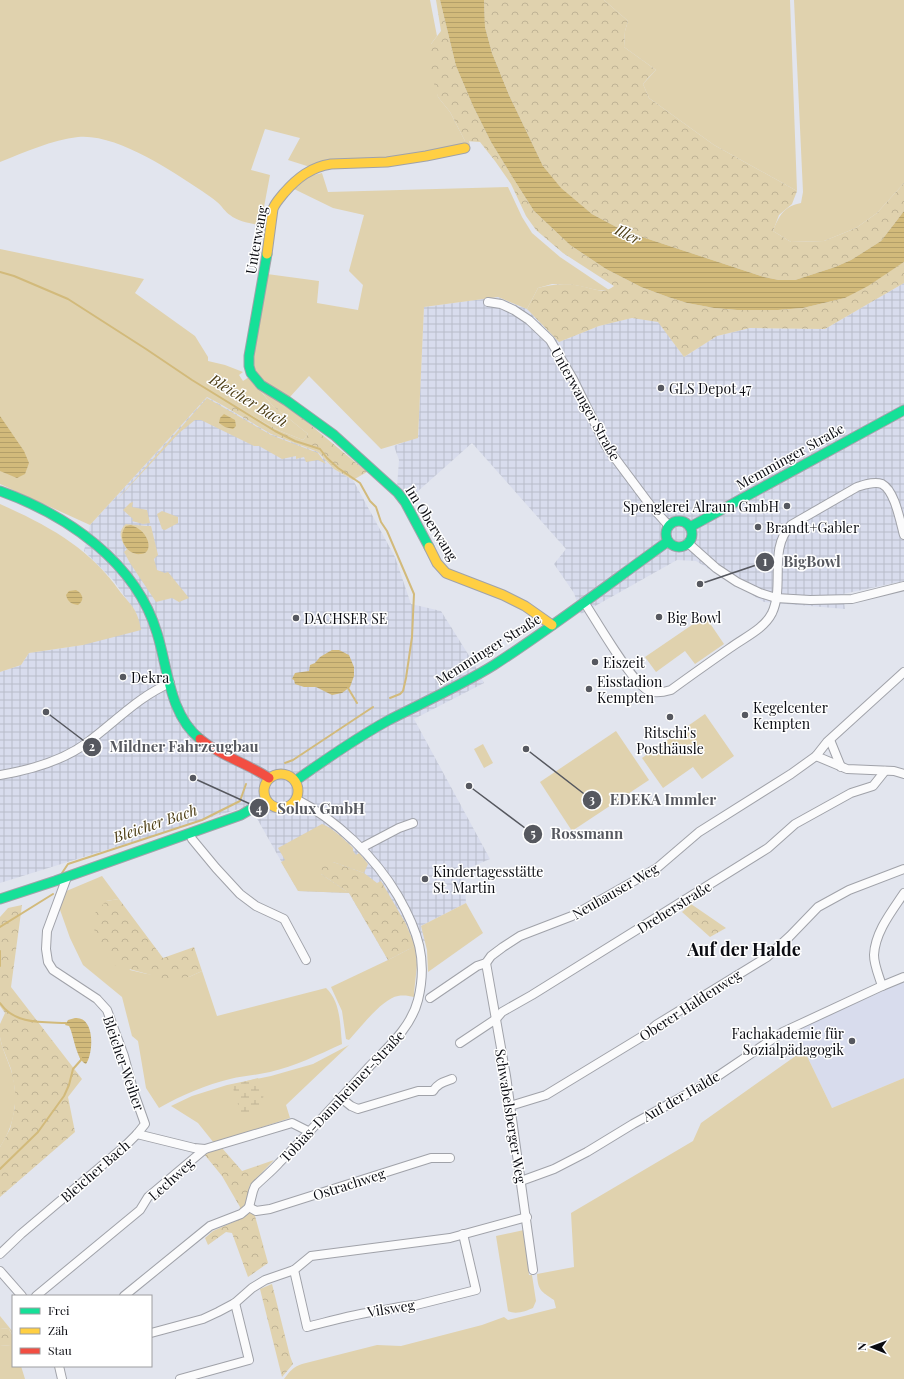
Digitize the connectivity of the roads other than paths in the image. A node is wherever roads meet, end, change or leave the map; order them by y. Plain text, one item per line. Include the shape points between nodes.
1 (465, 148) dead end
2 (488, 302) dead end
3 (249, 366) joint
4 (904, 410) edge
5 (0, 491) edge
6 (668, 526) junction
7 (690, 527) junction
8 (904, 535) edge
9 (667, 542) junction
10 (688, 543) junction
11 (904, 586) edge
12 (776, 598) junction
13 (584, 602) junction
14 (552, 625) junction
15 (904, 672) edge
16 (170, 683) junction
17 (830, 740) junction
18 (816, 756) junction
19 (841, 767) junction
20 (885, 771) junction
21 (904, 774) edge
22 (0, 775) edge
23 (269, 778) junction
24 (295, 781) junction
25 (296, 799) junction
26 (266, 800) junction
27 (413, 823) dead end
28 (190, 834) junction
29 (361, 848) junction
30 (904, 869) edge
31 (67, 877) junction
32 (904, 893) edge
33 (0, 899) edge
34 (306, 960) dead end
35 (486, 963) junction
36 (904, 977) edge
37 (882, 986) junction
38 (430, 998) dead end
39 (496, 1019) junction
40 (460, 1043) dead end
41 (452, 1079) dead end
42 (341, 1098) junction
43 (510, 1106) junction
44 (310, 1132) junction
45 (137, 1134) junction
46 (205, 1149) junction
47 (450, 1158) dead end
48 (521, 1182) junction
49 (249, 1207) junction
50 (527, 1217) junction
51 (463, 1234) junction
52 (0, 1254) edge
53 (294, 1270) junction
54 (533, 1270) dead end
55 (0, 1271) edge
56 (21, 1295) edge
57 (37, 1295) edge
58 (125, 1295) edge
59 (235, 1303) junction
60 (152, 1333) edge
61 (58, 1367) edge
62 (62, 1379) edge
63 (180, 1379) edge

1 - 3 street, Unterwang via 387,162 327,164 300,176 272,209
2 - 6 street, Unterwanger Straße via 514,310 550,340 565,364 606,446
3 - 14 street, Im Oberwang via 251,373 261,385 334,436 398,492 437,563 446,573 503,595
4 - 7 street, Memminger Straße
5 - 16 street via 51,513 89,538 124,573 151,615
6 - 7 street via 680,521
6 - 9 street
7 - 10 street via 692,536
8 - 12 street via 889,491 881,484 857,487 785,531 779,549
9 - 10 street via 675,547
9 - 13 street, Memminger Straße
10 - 12 street via 716,568 737,582
11 - 12 street via 852,598
12 - 13 street via 772,614 761,627 671,690 657,693 636,681
13 - 14 street, Memminger Straße
14 - 24 street, Memminger Straße via 460,686 362,735
15 - 17 street, Neuhauser Weg
16 - 22 street via 140,700 71,754 52,762
16 - 23 street via 178,709 188,726 206,744
17 - 18 street, Neuhauser Weg
17 - 19 street
18 - 19 street
18 - 35 street, Neuhauser Weg via 699,832 665,862 642,877 572,916 520,936 491,956
19 - 20 street
20 - 21 street
20 - 39 street, Dreherstraße via 873,786 851,793 794,824 768,848 502,1012
23 - 24 street via 280,773 291,776
23 - 26 street via 264,788
24 - 25 street via 298,790
25 - 26 street via 287,807 281,808
25 - 29 street, Tobias-Dannheimer-Straße via 320,814
26 - 28 street via 241,815
27 - 29 street
28 - 31 street
28 - 34 street via 240,894 256,906 284,919
29 - 42 street, Tobias-Dannheimer-Straße via 388,880 414,927 420,946 421,977 417,1001 406,1026
30 - 43 street, Oberer Haldenweg via 848,890 818,907 767,957 558,1089
31 - 33 street
31 - 45 street, Bleicher Weiher via 47,931 48,962 53,970 97,999 108,1010 145,1124
32 - 37 street via 887,918 875,944 875,962
35 - 38 street via 477,966
35 - 39 street, Schwabelsberger Weg
36 - 37 street, Auf der Halde
37 - 48 street, Auf der Halde via 783,1032 709,1082 587,1152
39 - 40 street, Dreherstraße
39 - 43 street, Schwabelsberger Weg
41 - 42 street via 441,1083 433,1090 418,1091 358,1109
42 - 44 street, Tobias-Dannheimer-Straße
43 - 48 street, Schwabelsberger Weg
44 - 46 street, Lechweg via 292,1123
44 - 49 street, Tobias-Dannheimer-Straße via 256,1186
45 - 46 street, Bleicher Bach
45 - 52 street, Bleicher Bach
46 - 57 street, Lechweg via 148,1197 140,1210
47 - 49 street, Ostrachweg via 431,1158 270,1209 256,1211
48 - 50 street, Schwabelsberger Weg
49 - 58 street via 241,1214 210,1226
50 - 51 street
50 - 54 street, Schwabelsberger Weg
51 - 53 street via 450,1238 318,1254 311,1256
51 - 53 street, Vilsweg via 476,1290 416,1304 358,1314 306,1327
53 - 59 street via 265,1280
55 - 56 street
59 - 60 street via 203,1319
59 - 63 street via 249,1360
61 - 62 street

